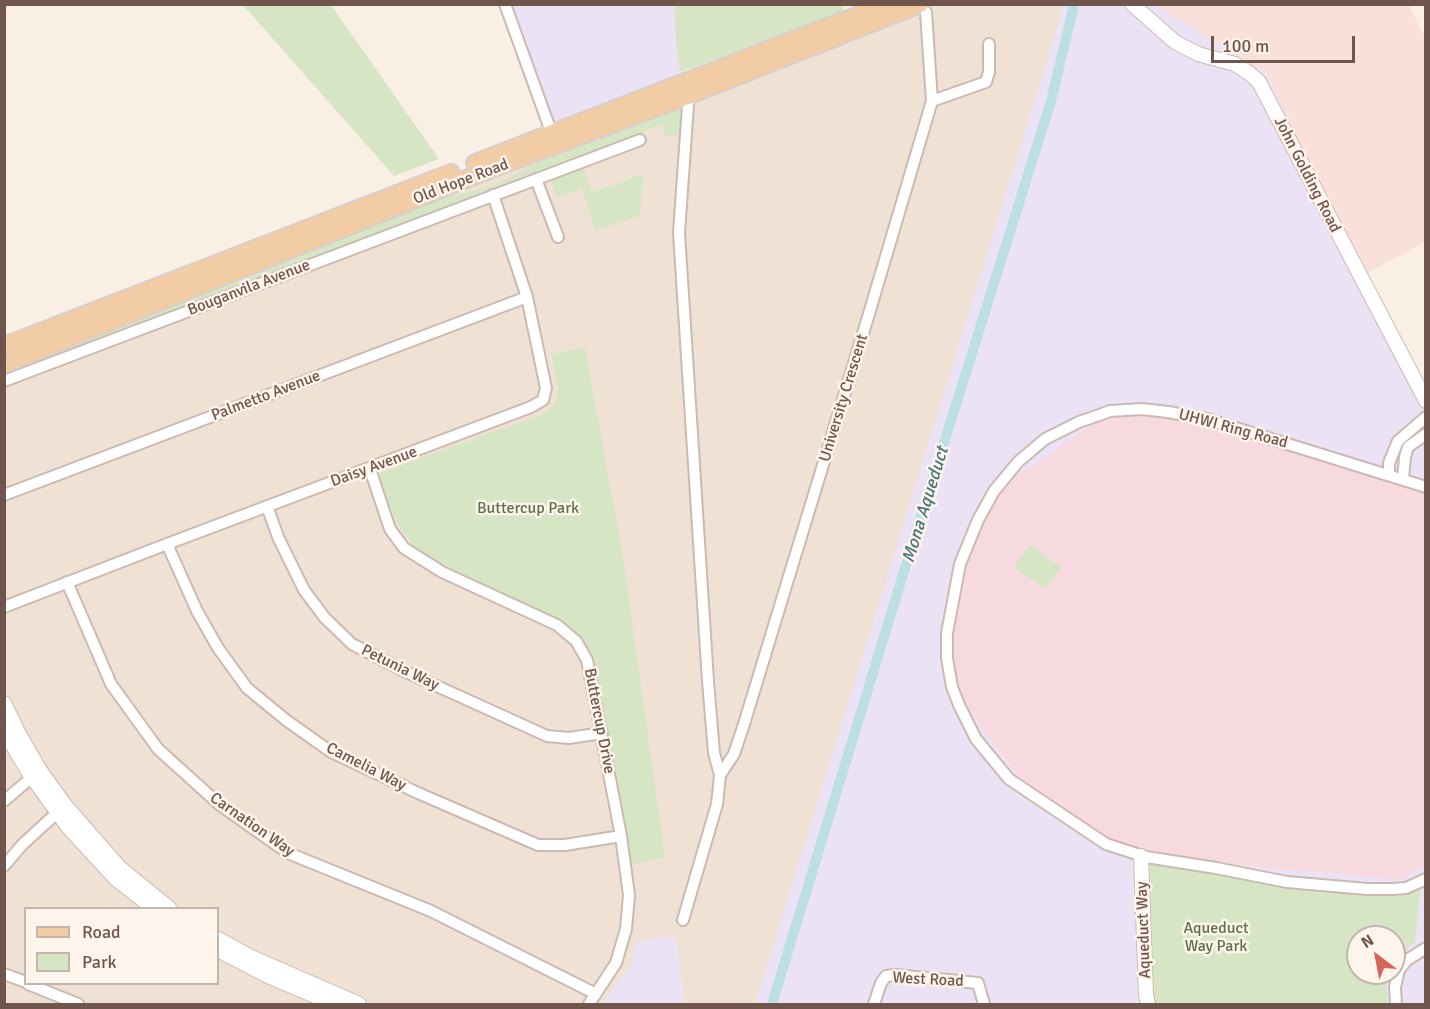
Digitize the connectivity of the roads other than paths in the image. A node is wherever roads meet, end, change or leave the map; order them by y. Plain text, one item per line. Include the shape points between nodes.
1 (505, 4) edge
2 (887, 4) edge
3 (1132, 4) edge
4 (923, 8) edge
5 (989, 44) dead end
6 (689, 87) junction
7 (932, 101) junction
8 (554, 140) junction
9 (640, 140) dead end
10 (536, 179) junction
11 (493, 195) junction
12 (558, 237) dead end
13 (527, 297) junction
14 (4, 346) edge
15 (4, 364) edge
16 (4, 381) edge
17 (1425, 401) edge
18 (1425, 417) edge
19 (1425, 434) edge
20 (370, 469) junction
21 (1389, 474) junction
22 (1403, 478) junction
23 (1425, 487) edge
24 (4, 495) edge
25 (267, 506) junction
26 (167, 544) junction
27 (67, 582) junction
28 (4, 607) edge
29 (4, 703) edge
30 (602, 733) junction
31 (6, 738) edge
32 (720, 775) junction
33 (32, 777) junction
34 (4, 801) edge
35 (61, 809) junction
36 (621, 836) junction
37 (1141, 856) junction
38 (4, 866) edge
39 (1425, 879) edge
40 (151, 907) edge
41 (167, 907) edge
42 (683, 920) dead end
43 (219, 940) edge
44 (1425, 948) edge
45 (219, 951) edge
46 (4, 974) edge
47 (24, 982) edge
48 (32, 985) edge
49 (596, 994) junction
50 (78, 1005) edge
51 (334, 1005) edge
52 (359, 1005) edge
53 (588, 1005) edge
54 (874, 1005) edge
55 (984, 1005) edge
56 (1148, 1005) edge
57 (1396, 1005) edge

1 - 8 street
2 - 6 main road, Old Hope Road
3 - 17 street, John Golding Road via 1175,42 1198,54 1235,64 1259,82
4 - 6 main road, Old Hope Road
4 - 7 street, University Crescent
5 - 7 street via 986,82
6 - 8 main road, Old Hope Road
6 - 32 street, University Crescent via 679,233 708,681 714,753
7 - 32 street, University Crescent via 744,724 734,753
8 - 14 main road, Old Hope Road
8 - 15 main road, Old Hope Road via 486,171
9 - 10 street, Bouganvila Avenue
10 - 11 street, Bouganvila Avenue
10 - 12 street
11 - 13 street, Daisy Avenue
11 - 16 street, Bouganvila Avenue
13 - 20 street, Daisy Avenue via 546,388 543,400
13 - 24 street, Palmetto Avenue
18 - 21 street via 1398,441
19 - 22 street via 1408,447
20 - 25 street, Daisy Avenue
20 - 30 street, Buttercup Drive via 390,529 404,548 442,572 557,625 576,641 587,660
21 - 22 street, UHWI Ring Road
21 - 37 street, UHWI Ring Road via 1208,419 1168,411 1110,411 1045,439 1018,462 994,491 960,564 951,614 948,658 959,705 976,739 1009,779 1106,844
22 - 23 street, UHWI Ring Road
25 - 26 street, Daisy Avenue
25 - 30 street, Petunia Way via 303,590 352,644 547,736 569,738
26 - 27 street, Daisy Avenue
26 - 36 street, Camelia Way via 197,611 247,688 331,752 538,845
27 - 28 street, Daisy Avenue
27 - 49 street, Carnation Way via 111,684 158,749 220,805 288,853 431,911
29 - 35 street
30 - 36 street, Buttercup Drive
31 - 33 street
32 - 42 street, University Crescent via 717,804
33 - 34 street
33 - 35 street
35 - 38 street
35 - 40 street via 116,879
35 - 41 street via 120,868
36 - 49 street, Buttercup Drive via 629,895 627,929 616,963
37 - 39 street, UHWI Ring Road via 1279,881 1344,887 1406,888
37 - 56 street, Aqueduct Way
43 - 52 street
44 - 57 street via 1399,970
45 - 51 street
46 - 47 street
48 - 50 street
49 - 53 street, Buttercup Drive
54 - 55 street, West Road via 881,983 886,976 895,975 978,983

